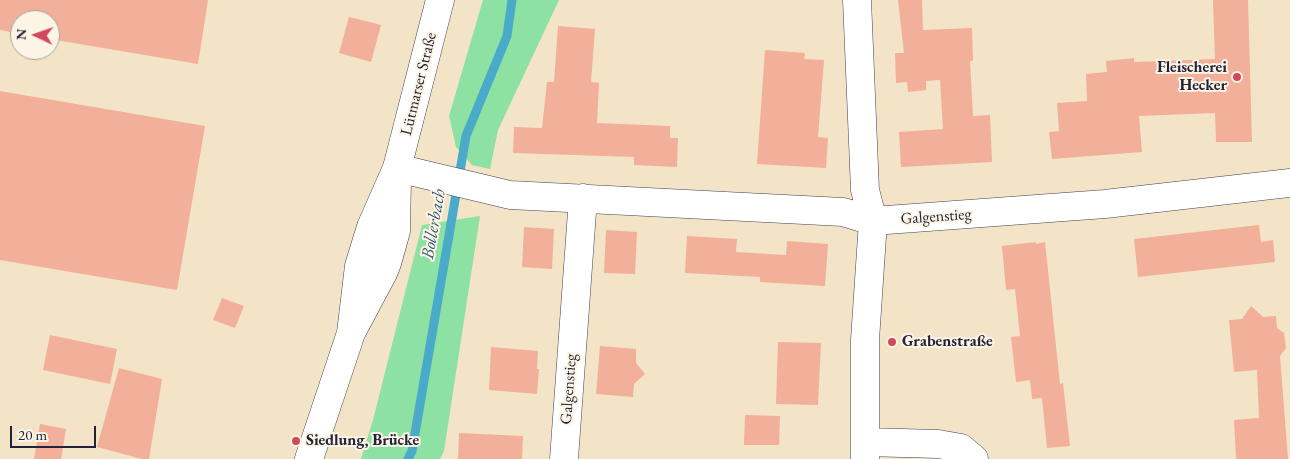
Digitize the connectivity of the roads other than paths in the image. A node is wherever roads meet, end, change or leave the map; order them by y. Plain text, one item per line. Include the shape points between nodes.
1 (440, 0) edge
2 (857, 0) edge
3 (397, 168) junction
4 (1290, 183) edge
5 (583, 198) junction
6 (873, 221) junction
7 (865, 450) edge
8 (309, 459) edge
9 (564, 459) edge
10 (974, 459) edge

1 - 3 street, Lütmarser Straße
2 - 6 street via 865,190
3 - 5 street, Galgenstieg via 510,195
3 - 8 street, Lütmarser Straße via 396,231 383,274 351,333
4 - 6 street, Galgenstieg via 1105,204
5 - 6 street, Galgenstieg via 843,212
5 - 9 street, Galgenstieg
6 - 7 street via 865,340
7 - 10 street via 938,444 961,448

